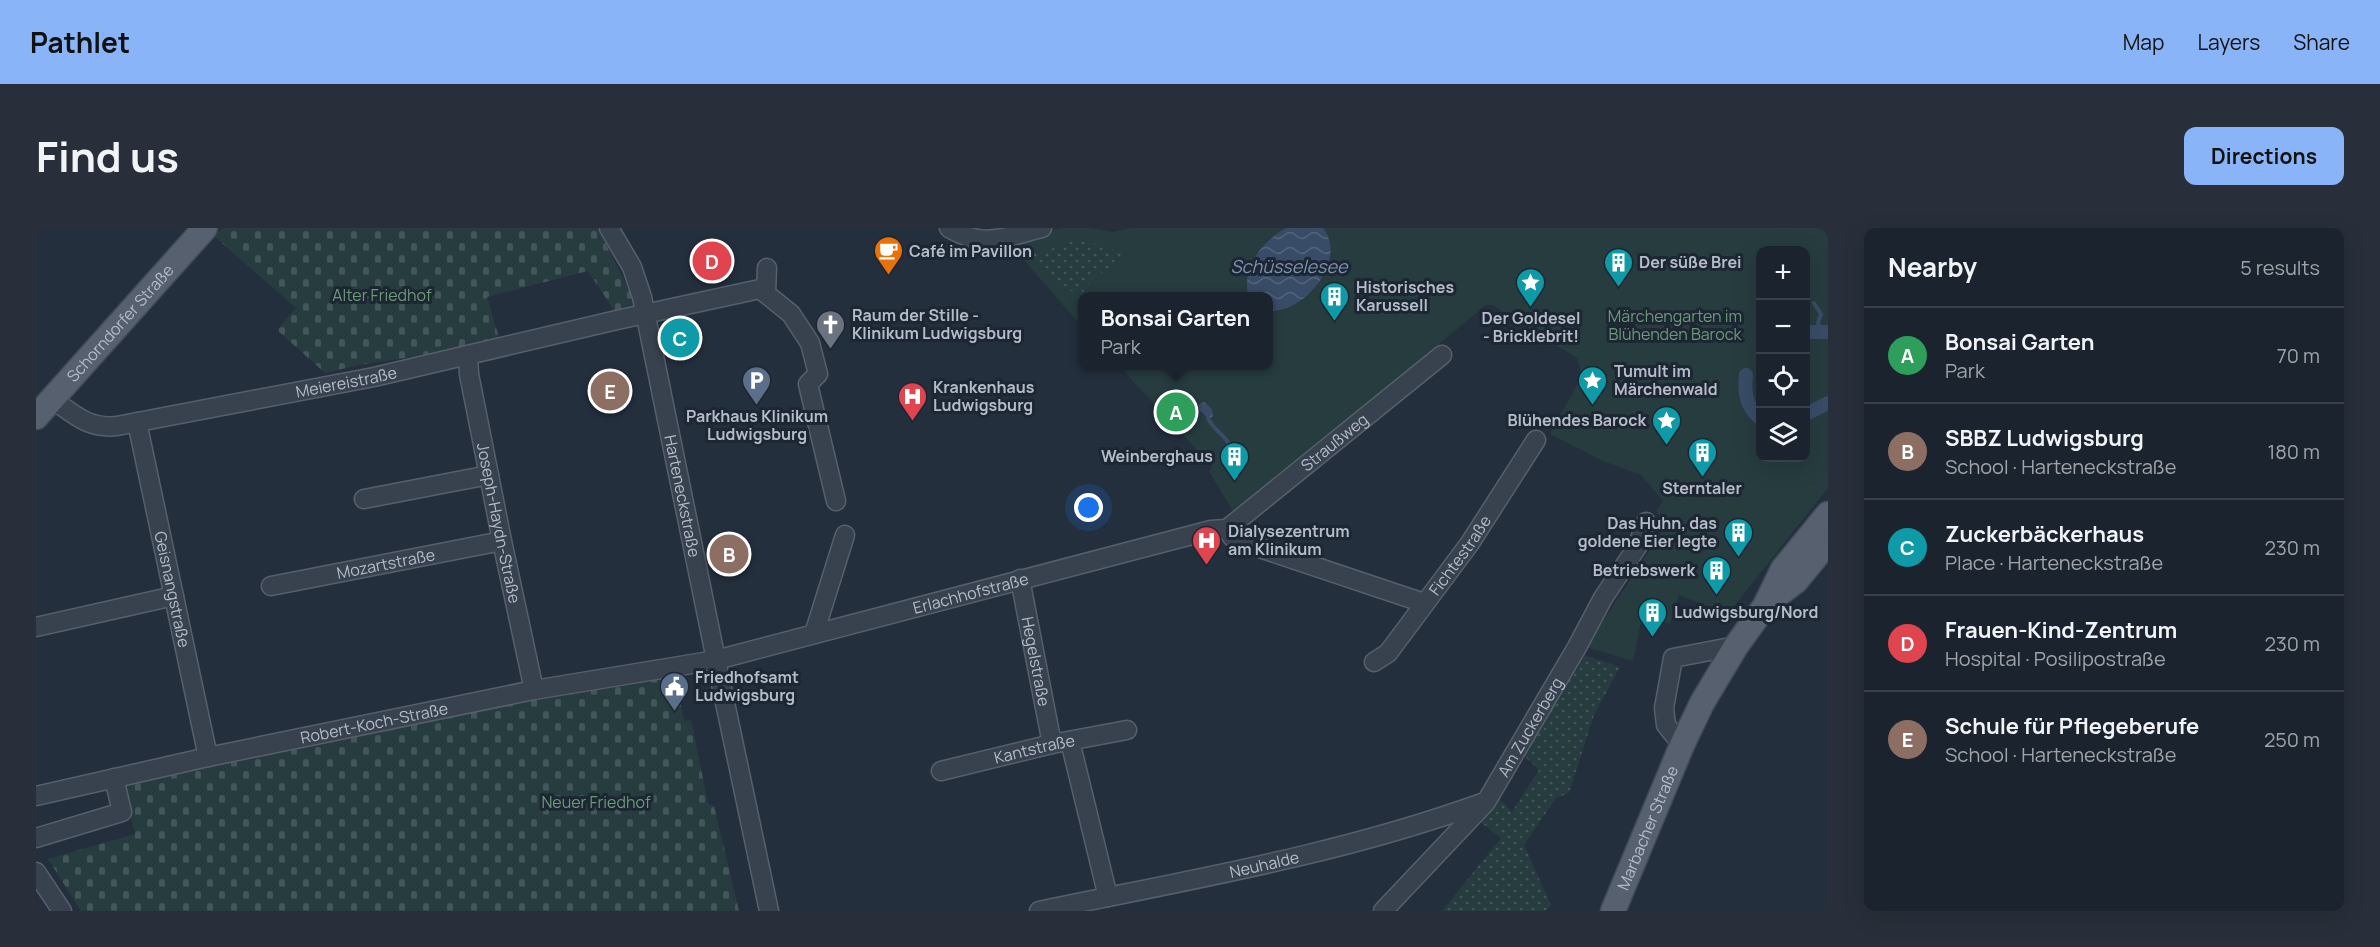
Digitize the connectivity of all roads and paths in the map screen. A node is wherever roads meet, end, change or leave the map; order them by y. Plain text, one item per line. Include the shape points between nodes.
1 (204, 228) edge
2 (609, 228) edge
3 (949, 228) edge
4 (1042, 228) edge
5 (767, 268) dead end
6 (766, 292) junction
7 (646, 314) junction
8 (1442, 355) dead end
9 (468, 356) junction
10 (52, 399) junction
11 (36, 417) edge
12 (137, 422) junction
13 (1536, 440) dead end
14 (489, 475) junction
15 (364, 499) dead end
16 (836, 501) dead end
17 (1828, 514) edge
18 (1646, 522) dead end
19 (1227, 529) junction
20 (845, 535) dead end
21 (502, 541) junction
22 (1828, 542) edge
23 (1020, 579) junction
24 (271, 586) dead end
25 (174, 596) junction
26 (1424, 603) junction
27 (1765, 606) junction
28 (36, 627) edge
29 (814, 634) junction
30 (1736, 646) junction
31 (716, 660) junction
32 (1374, 662) dead end
33 (534, 690) junction
34 (1127, 730) dead end
35 (1061, 742) junction
36 (1682, 745) junction
37 (208, 757) junction
38 (941, 771) dead end
39 (114, 778) junction
40 (36, 796) edge
41 (1486, 802) junction
42 (36, 838) edge
43 (36, 872) edge
44 (1116, 901) edge
45 (62, 911) edge
46 (769, 911) edge
47 (1039, 911) edge
48 (1383, 911) edge
49 (1613, 911) edge

1 - 10 main road, Schorndorfer Straße
2 - 7 street, Harteneckstraße via 632,267
3 - 4 street via 981,241
5 - 6 street
6 - 7 street, Meiereistraße via 760,289
6 - 16 street via 791,314 810,343 818,374 808,384
7 - 9 street, Meiereistraße
7 - 31 street, Harteneckstraße
8 - 19 street, Straußweg
9 - 12 street, Meiereistraße
9 - 14 street, Joseph-Haydn-Straße
10 - 11 main road, Schorndorfer Straße
10 - 12 street, Meiereistraße via 100,428
12 - 25 street, Geisnangstraße
13 - 26 street, Fichtestraße via 1470,543
14 - 15 street
14 - 21 street, Joseph-Haydn-Straße
17 - 27 main road, Marbacher Straße via 1783,569
18 - 41 street, Am Zuckerberg via 1637,547 1603,598
19 - 23 street, Erlachhofstraße
19 - 26 street via 1242,542
20 - 29 street
21 - 24 street, Mozartstraße
21 - 33 street, Joseph-Haydn-Straße
22 - 27 main road, Marbacher Straße via 1796,580
23 - 29 street, Erlachhofstraße
23 - 35 street, Hegelstraße
25 - 28 street
25 - 37 street, Geisnangstraße
26 - 32 street, Fichtestraße via 1388,653
27 - 30 main road, Marbacher Straße
29 - 31 street, Erlachhofstraße
30 - 36 main road, Marbacher Straße
30 - 36 street, Marbacher Straße via 1673,658 1664,708 1666,725
31 - 33 street, Robert-Koch-Straße
31 - 46 street, Harteneckstraße
33 - 37 street, Robert-Koch-Straße
34 - 35 street, Kantstraße
35 - 38 street, Kantstraße
35 - 44 street, Hegelstraße
36 - 49 main road, Marbacher Straße
37 - 39 street, Robert-Koch-Straße
39 - 40 street, Robert-Koch-Straße
39 - 42 street via 122,812
41 - 44 street, Neuhalde via 1422,825
41 - 48 street, Am Zuckerberg
43 - 45 street
44 - 47 street, Neuhalde

